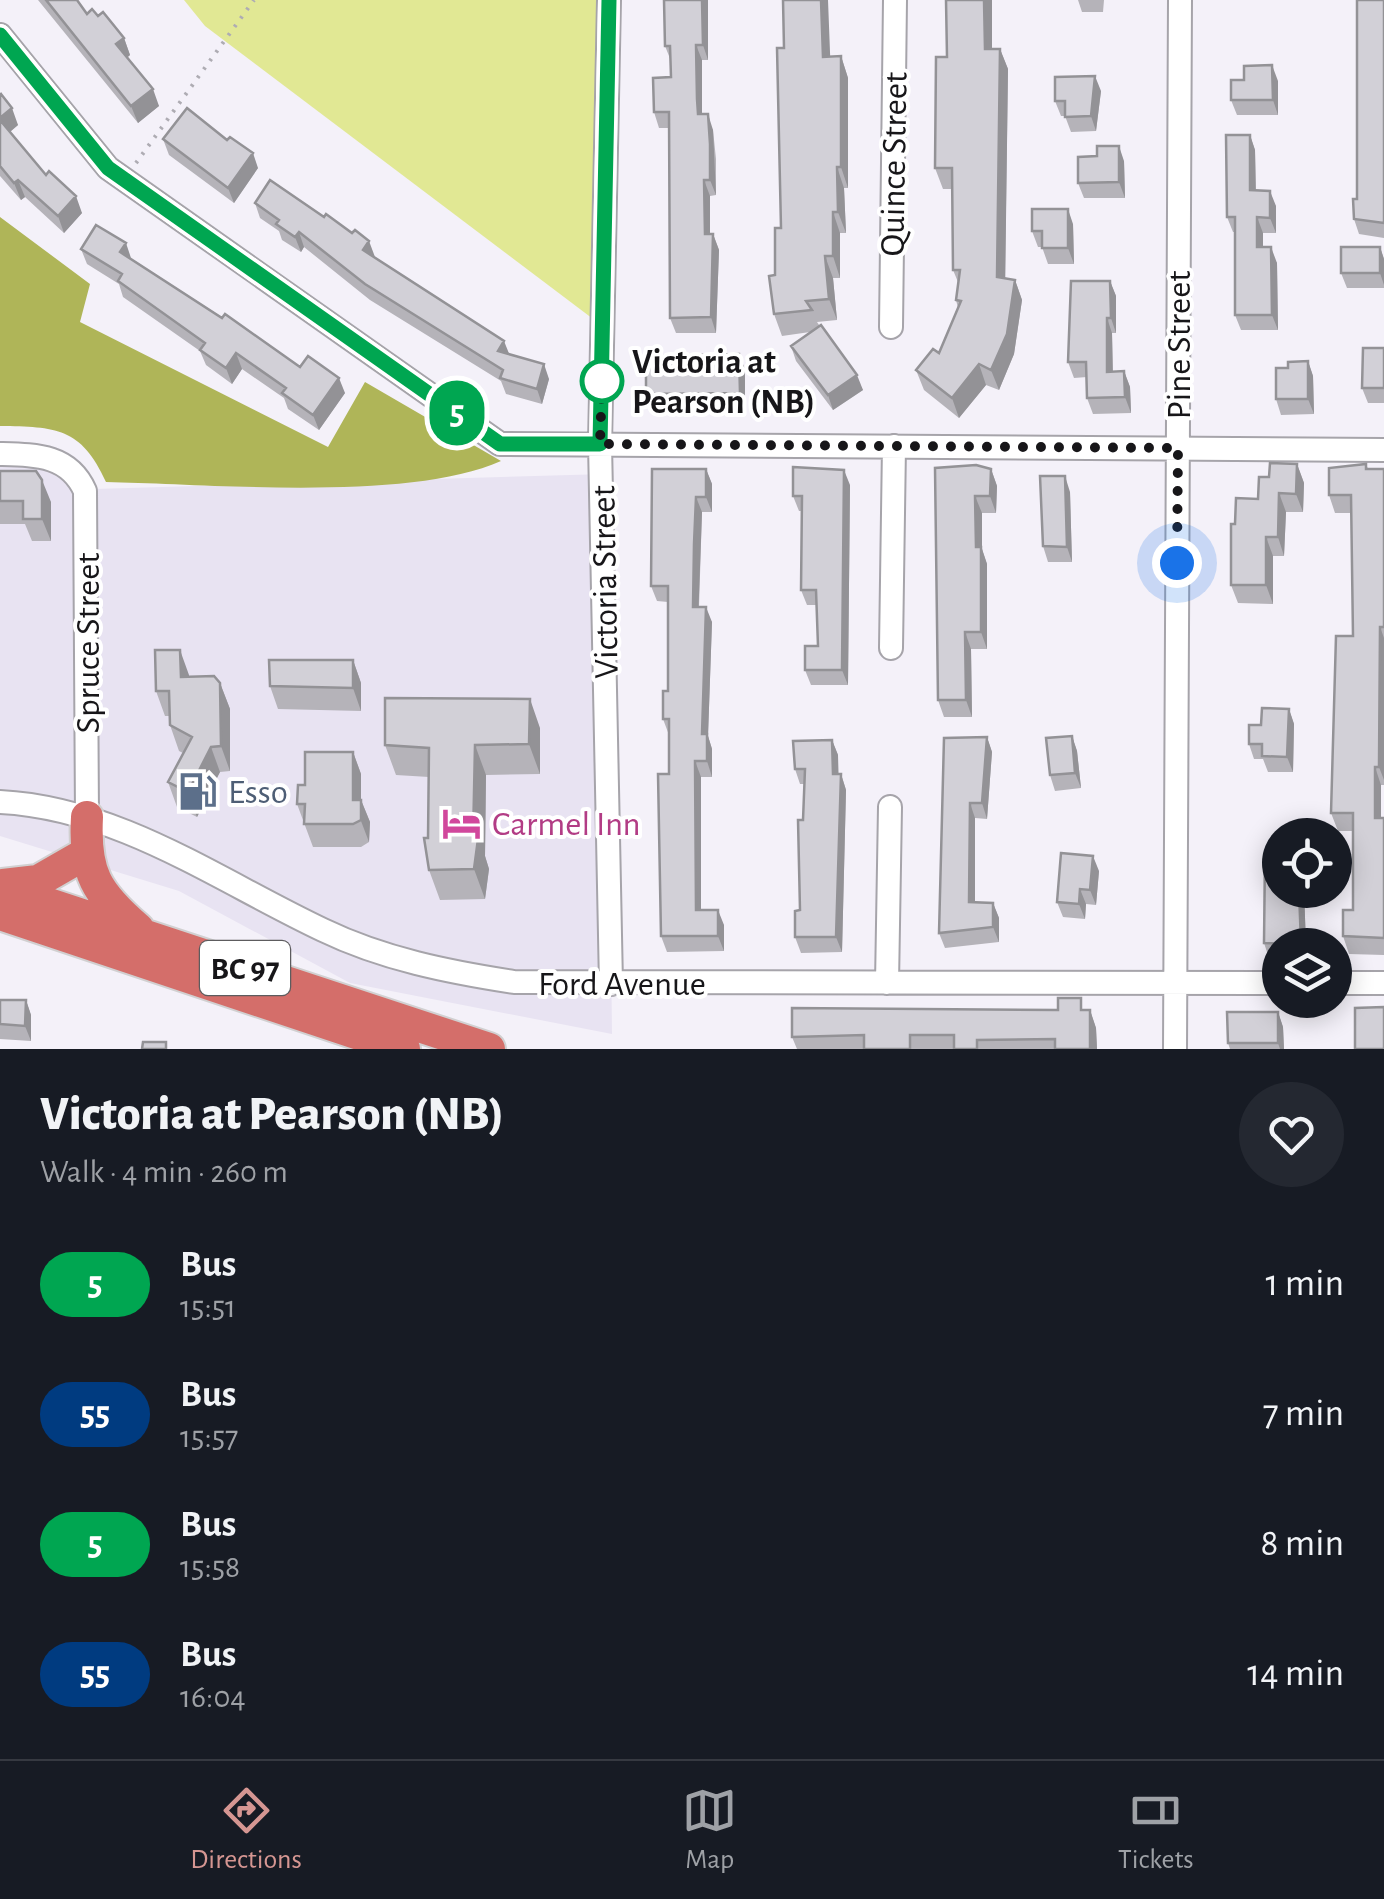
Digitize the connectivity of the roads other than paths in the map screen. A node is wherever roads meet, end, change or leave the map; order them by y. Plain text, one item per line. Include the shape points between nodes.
1 (609, 0) edge
2 (894, 0) edge
3 (1180, 0) edge
4 (0, 35) edge
5 (892, 327) dead end
6 (600, 444) junction
7 (894, 446) junction
8 (1178, 448) junction
9 (1384, 450) edge
10 (0, 454) edge
11 (892, 648) dead end
12 (0, 802) edge
13 (890, 806) dead end
14 (88, 818) junction
15 (85, 854) junction
16 (0, 887) edge
17 (0, 914) edge
18 (146, 936) junction
19 (1352, 982) edge
20 (1384, 982) edge
21 (1176, 983) junction
22 (1262, 983) edge
23 (611, 984) junction
24 (887, 984) junction
25 (404, 1049) edge
26 (489, 1049) edge
27 (1175, 1049) edge

1 - 6 street, Victoria Street
2 - 5 street, Quince Street
3 - 8 street, Pine Street
4 - 6 street via 108,168 500,444
6 - 7 street
6 - 23 street, Victoria Street
7 - 8 street
7 - 11 street
8 - 9 street
8 - 21 street, Pine Street
10 - 14 street, Spruce Street via 33,455 76,471 85,491
12 - 14 street, Ford Avenue
13 - 24 street
14 - 15 highway
14 - 23 street, Ford Avenue via 210,869 325,931 433,969 514,982
15 - 16 highway via 38,881
15 - 18 highway via 106,900
16 - 18 highway, BC 97
17 - 25 highway, BC 97
18 - 26 highway, BC 97
19 - 20 street
21 - 22 street, Ford Avenue
21 - 24 street, Ford Avenue
21 - 27 street, Pine Street
23 - 24 street, Ford Avenue

